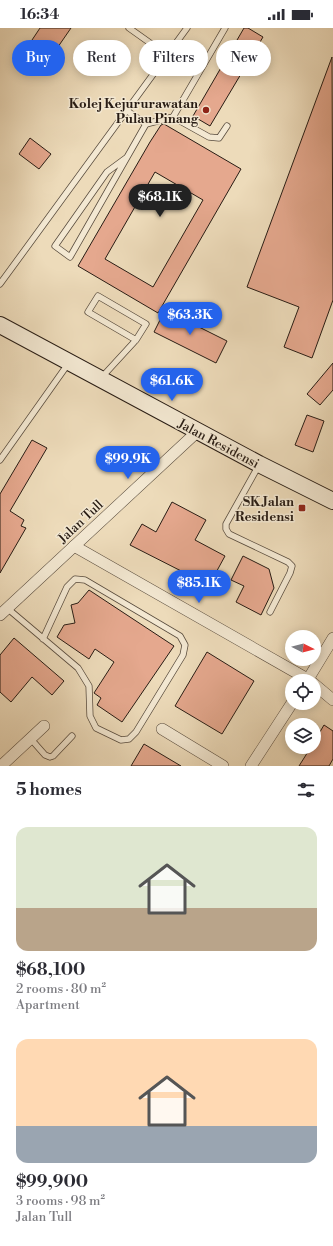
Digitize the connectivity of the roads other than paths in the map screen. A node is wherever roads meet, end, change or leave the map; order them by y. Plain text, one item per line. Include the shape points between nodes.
1 (129, 28) edge
2 (188, 28) edge
3 (225, 28) edge
4 (146, 40) edge
5 (179, 40) edge
6 (151, 76) edge
7 (126, 110) junction
8 (172, 117) junction
9 (146, 124) junction
10 (227, 126) dead end
11 (126, 158) junction
12 (0, 284) edge
13 (0, 325) edge
14 (136, 340) junction
15 (69, 362) junction
16 (100, 379) junction
17 (198, 431) junction
18 (0, 460) edge
19 (259, 464) junction
20 (332, 498) edge
21 (74, 546) junction
22 (4, 612) edge
23 (270, 612) dead end
24 (333, 638) edge
25 (43, 639) junction
26 (298, 674) edge
27 (314, 674) edge
28 (321, 690) edge
29 (333, 700) edge
30 (287, 710) edge
31 (44, 726) dead end
32 (162, 729) dead end
33 (72, 736) dead end
34 (30, 738) junction
35 (1, 766) edge
36 (223, 766) edge
37 (251, 766) edge

1 - 4 lane
2 - 5 lane
3 - 8 lane
6 - 7 lane
7 - 9 lane
7 - 12 lane
8 - 9 lane
8 - 10 lane via 209,137 219,138
9 - 11 lane
11 - 11 lane via 107,172 55,246 70,257
13 - 15 main road, Jalan Residensi
14 - 14 lane via 146,324 98,296 88,312
14 - 16 lane
15 - 16 main road, Jalan Residensi
15 - 18 lane
16 - 17 main road, Jalan Residensi
17 - 19 main road, Jalan Residensi
17 - 21 street, Jalan Tull
19 - 20 main road, Jalan Residensi
19 - 23 lane via 226,524 226,529 229,534 292,566
21 - 22 street, Jalan Tull
21 - 26 street
22 - 25 lane
24 - 27 street
25 - 25 lane via 65,656 82,674 89,686 90,716 96,728 121,740 129,739 136,732 183,655 186,645 180,636 85,580 75,580 67,587
28 - 29 street
30 - 37 street
31 - 34 street
32 - 36 street
33 - 34 lane via 50,757
34 - 35 street

